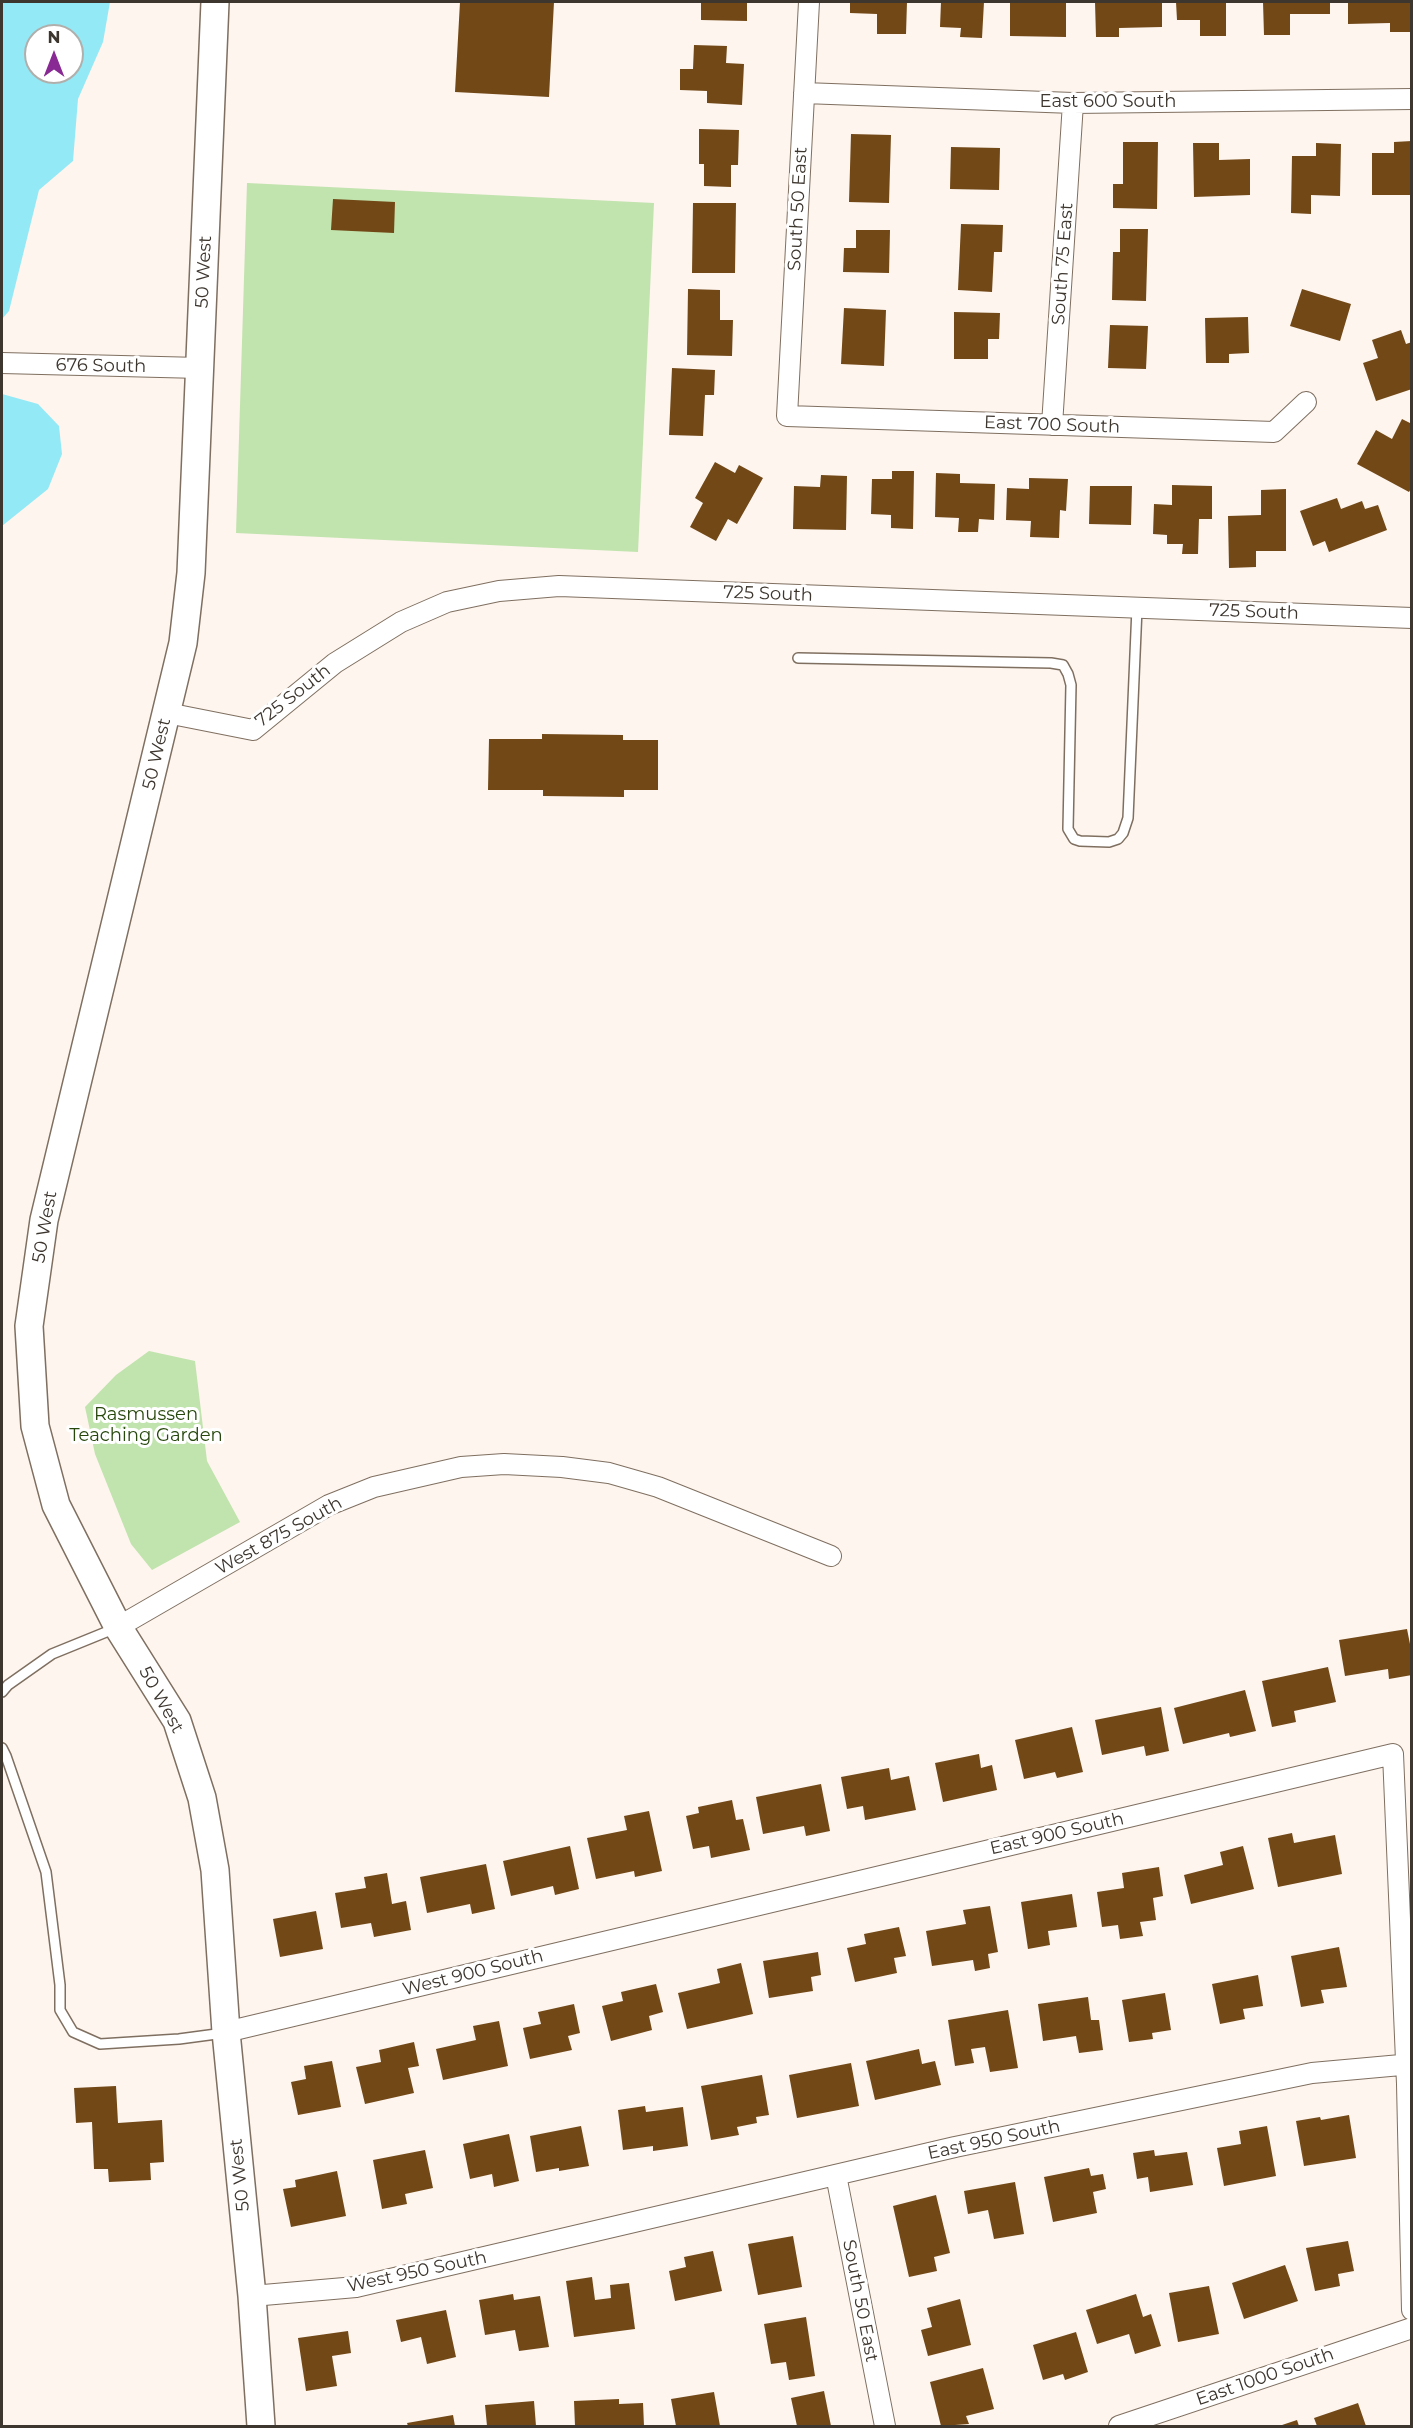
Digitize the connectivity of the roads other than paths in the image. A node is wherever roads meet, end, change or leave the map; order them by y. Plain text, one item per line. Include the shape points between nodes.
1 (215, 2) edge
2 (809, 2) edge
3 (804, 93) junction
4 (1412, 99) edge
5 (1073, 103) junction
6 (2, 363) edge
7 (200, 368) junction
8 (1306, 402) dead end
9 (787, 416) joint
10 (1052, 425) junction
11 (1137, 608) junction
12 (1412, 618) edge
13 (798, 658) dead end
14 (167, 713) junction
15 (831, 1556) dead end
16 (118, 1627) junction
17 (2, 1692) edge
18 (2, 1748) edge
19 (720, 1914) joint
20 (226, 2032) junction
21 (1408, 2064) edge
22 (836, 2175) junction
23 (580, 2235) joint
24 (252, 2296) junction
25 (1412, 2310) edge
26 (1412, 2328) edge
27 (261, 2427) edge
28 (885, 2427) edge
29 (1119, 2427) edge

1 - 7 street, 50 West
2 - 3 street, South 50 East
3 - 5 street, East 600 South
3 - 9 street, South 50 East
4 - 5 street, East 600 South
5 - 10 street, South 75 East
6 - 7 street, 676 South
7 - 14 street, 50 West via 191,573 183,643
8 - 10 street, East 700 South via 1274,432
9 - 10 street, East 700 South
11 - 12 street, 725 South
11 - 13 lane via 1128,818 1118,839 1109,842 1080,841 1068,829 1071,686 1063,665
11 - 14 street, 725 South via 559,586 499,591 447,602 401,622 335,663 253,730
14 - 16 street, 50 West via 44,1220 29,1326 35,1426 56,1505
15 - 16 street, West 875 South via 658,1487 609,1473 504,1464 461,1467 374,1487 329,1505
16 - 17 lane via 52,1654
16 - 20 street, 50 West via 177,1721 202,1798 215,1869
18 - 20 lane via 46,1872 60,2010 73,2032 100,2044
19 - 20 street, West 900 South
19 - 21 street, East 900 South via 1394,1754
20 - 24 street, 50 West
21 - 22 street, East 950 South via 1312,2073
21 - 25 street
22 - 23 street, East 950 South
22 - 28 street, South 50 East
23 - 24 street, West 950 South via 356,2287
24 - 27 street, 50 West
26 - 29 street, East 1000 South

